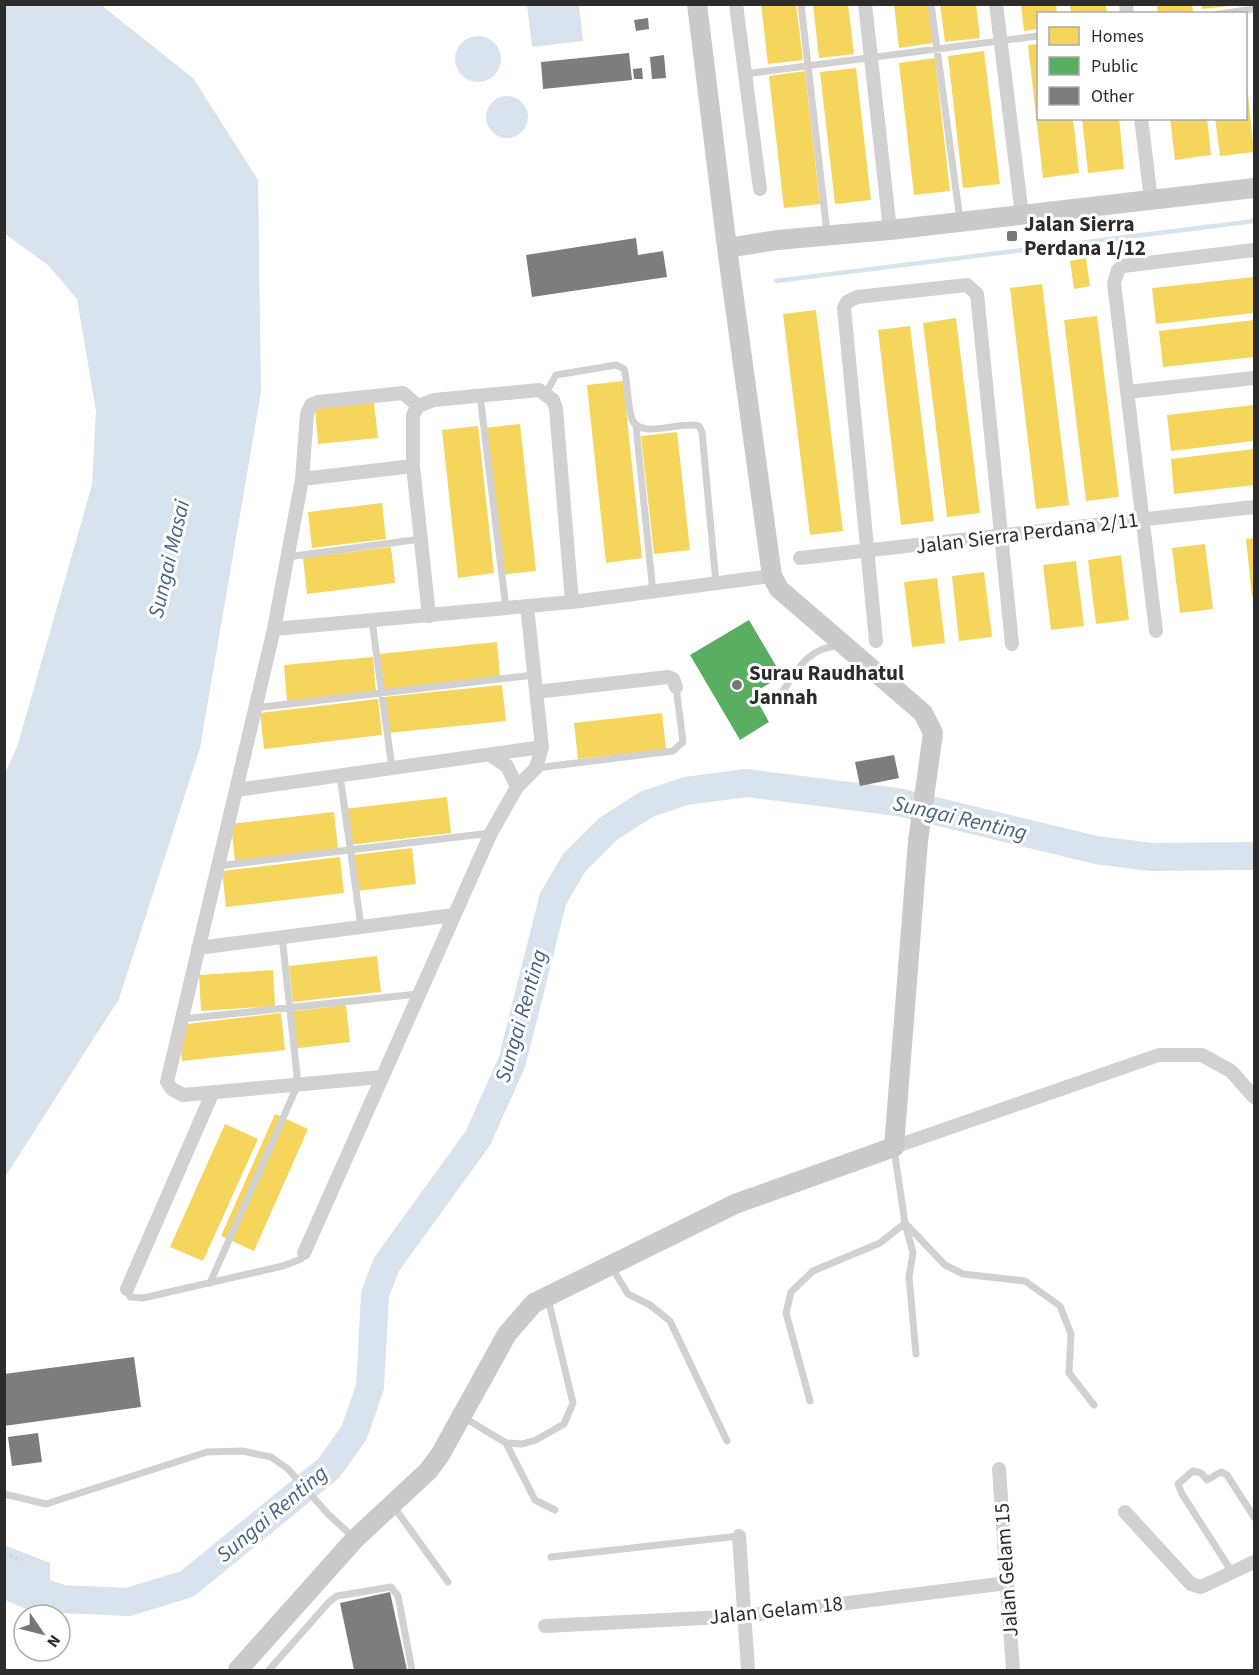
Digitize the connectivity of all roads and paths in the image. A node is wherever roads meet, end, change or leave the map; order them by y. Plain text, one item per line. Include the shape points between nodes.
1 (735, 4) edge
2 (801, 4) edge
3 (865, 4) edge
4 (931, 4) edge
5 (996, 4) edge
6 (696, 8) edge
7 (1254, 9) edge
8 (1233, 12) edge
9 (1037, 36) edge
10 (1001, 41) junction
11 (937, 50) junction
12 (873, 58) junction
13 (808, 67) junction
14 (746, 74) junction
15 (1141, 120) edge
16 (1254, 188) edge
17 (760, 189) dead end
18 (1151, 199) junction
19 (1022, 215) junction
20 (960, 222) junction
21 (890, 230) junction
22 (827, 236) junction
23 (727, 248) junction
24 (1254, 250) edge
25 (1254, 378) edge
26 (1127, 392) junction
27 (546, 393) junction
28 (480, 395) junction
29 (418, 406) junction
30 (636, 426) junction
31 (413, 466) junction
32 (302, 479) junction
33 (1254, 507) edge
34 (1143, 520) junction
35 (1001, 536) junction
36 (421, 539) junction
37 (868, 551) junction
38 (287, 558) junction
39 (800, 558) dead end
40 (772, 576) junction
41 (716, 583) junction
42 (653, 592) junction
43 (572, 603) junction
44 (527, 606) junction
45 (506, 608) junction
46 (429, 616) junction
47 (372, 621) junction
48 (274, 629) junction
49 (1156, 631) dead end
50 (876, 641) dead end
51 (1012, 644) dead end
52 (845, 645) junction
53 (534, 675) junction
54 (676, 687) joint
55 (536, 692) junction
56 (381, 693) junction
57 (781, 694) dead end
58 (255, 708) junction
59 (542, 747) junction
60 (490, 754) junction
61 (392, 768) junction
62 (537, 768) junction
63 (340, 776) junction
64 (517, 788) junction
65 (236, 790) junction
66 (491, 833) junction
67 (350, 850) junction
68 (217, 866) junction
69 (454, 915) junction
70 (361, 926) junction
71 (282, 936) junction
72 (198, 948) junction
73 (418, 994) junction
74 (291, 1006) junction
75 (181, 1019) junction
76 (381, 1077) junction
77 (298, 1084) junction
78 (213, 1094) junction
79 (1254, 1097) edge
80 (894, 1147) junction
81 (904, 1223) junction
82 (304, 1252) joint
83 (611, 1265) junction
84 (210, 1283) junction
85 (127, 1289) joint
86 (548, 1296) junction
87 (916, 1354) dead end
88 (810, 1401) dead end
89 (1094, 1405) dead end
90 (462, 1416) junction
91 (727, 1441) dead end
92 (506, 1443) junction
93 (999, 1469) dead end
94 (4, 1494) edge
95 (392, 1505) junction
96 (555, 1510) dead end
97 (1125, 1512) dead end
98 (1254, 1517) edge
99 (739, 1536) joint
100 (355, 1539) junction
101 (4, 1553) edge
102 (551, 1557) dead end
103 (21, 1560) dead end
104 (1254, 1562) edge
105 (1232, 1572) junction
106 (448, 1582) dead end
107 (1007, 1583) junction
108 (744, 1616) junction
109 (545, 1626) dead end
110 (238, 1671) edge
111 (269, 1671) edge
112 (412, 1671) edge
113 (748, 1671) edge
114 (1013, 1671) edge

1 - 14 street
2 - 13 lane
3 - 12 street
4 - 11 lane
5 - 10 street
6 - 23 street
7 - 8 lane
9 - 10 lane
10 - 11 lane
10 - 19 street
11 - 12 lane
11 - 20 lane
12 - 13 lane
12 - 21 street
13 - 14 lane
13 - 22 lane
14 - 17 street
15 - 18 street
16 - 18 street
18 - 19 street
19 - 20 street
20 - 21 street
21 - 22 street
22 - 23 street
23 - 40 street
24 - 26 street via 1123,266 1118,270 1114,283
25 - 26 street
26 - 34 street
27 - 28 street via 539,390
27 - 30 lane via 556,375 616,365 624,369 631,418
27 - 43 street via 556,409
28 - 29 street via 434,400
28 - 45 lane
29 - 31 street via 413,415
29 - 32 street via 403,393 311,405
30 - 41 lane via 699,426
30 - 42 lane
31 - 32 street
31 - 36 street
32 - 38 street
33 - 34 street, Jalan Sierra Perdana 2/11
34 - 35 street, Jalan Sierra Perdana 2/11
34 - 49 street
35 - 37 street, Jalan Sierra Perdana 2/11
35 - 37 street via 977,294 967,285 857,297 844,308
35 - 51 street
36 - 38 lane
36 - 46 street
37 - 39 street, Jalan Sierra Perdana 2/11
37 - 50 street
38 - 48 street
40 - 41 street
40 - 52 street via 779,589
41 - 42 street
42 - 43 street
43 - 44 street
44 - 45 street
44 - 53 street
45 - 46 street
46 - 47 street
47 - 48 street
47 - 56 lane
48 - 58 street
52 - 57 lane via 823,646 800,664
52 - 80 street via 923,713 933,733 918,841
53 - 55 street
53 - 56 lane
54 - 55 street via 668,677
54 - 62 lane via 683,742 680,747
55 - 59 street
56 - 58 lane
56 - 61 lane
58 - 65 street
59 - 60 street
59 - 62 street
60 - 61 street
60 - 64 street via 507,766
61 - 63 street
62 - 64 street
63 - 65 street
63 - 67 lane
64 - 66 street
65 - 68 street
66 - 67 lane
66 - 69 street
67 - 68 lane
67 - 70 lane
68 - 72 street
69 - 70 street
69 - 73 street
70 - 71 street
71 - 72 street
71 - 74 lane
72 - 75 street
73 - 74 lane
73 - 76 street
74 - 75 lane
74 - 77 lane
75 - 78 street via 167,1082 183,1095
76 - 77 street
76 - 82 street
77 - 78 street
77 - 84 lane
78 - 85 street
79 - 80 street via 1231,1071 1202,1055 1159,1055
80 - 81 lane
80 - 83 street via 735,1204
81 - 87 lane via 913,1253 909,1277
81 - 88 lane via 880,1244 813,1272 791,1292 786,1313
81 - 89 lane via 945,1265 963,1274 1025,1281 1060,1306 1071,1334 1069,1373
82 - 84 lane via 301,1259 283,1266
83 - 86 street
83 - 91 lane via 628,1294 651,1305 670,1321
84 - 85 lane via 136,1299 130,1297
86 - 90 street via 534,1303 507,1334
86 - 92 lane via 573,1403 571,1413 564,1424 536,1440
90 - 92 lane
90 - 95 street via 428,1471
92 - 96 lane via 535,1500
93 - 107 street, Jalan Gelam 15
94 - 100 lane via 46,1504 207,1452 242,1451 271,1457 288,1469
95 - 100 street
95 - 106 lane
97 - 105 street via 1191,1584 1201,1587
98 - 105 lane via 1227,1475 1221,1472 1207,1480 1202,1473 1193,1471 1178,1484
99 - 102 lane
99 - 108 street
100 - 110 street
101 - 103 path
104 - 105 street
107 - 108 street, Jalan Gelam 18
107 - 114 street, Jalan Gelam 15
108 - 109 street, Jalan Gelam 18
108 - 113 street
111 - 112 lane via 329,1602 338,1596 391,1587 398,1596

